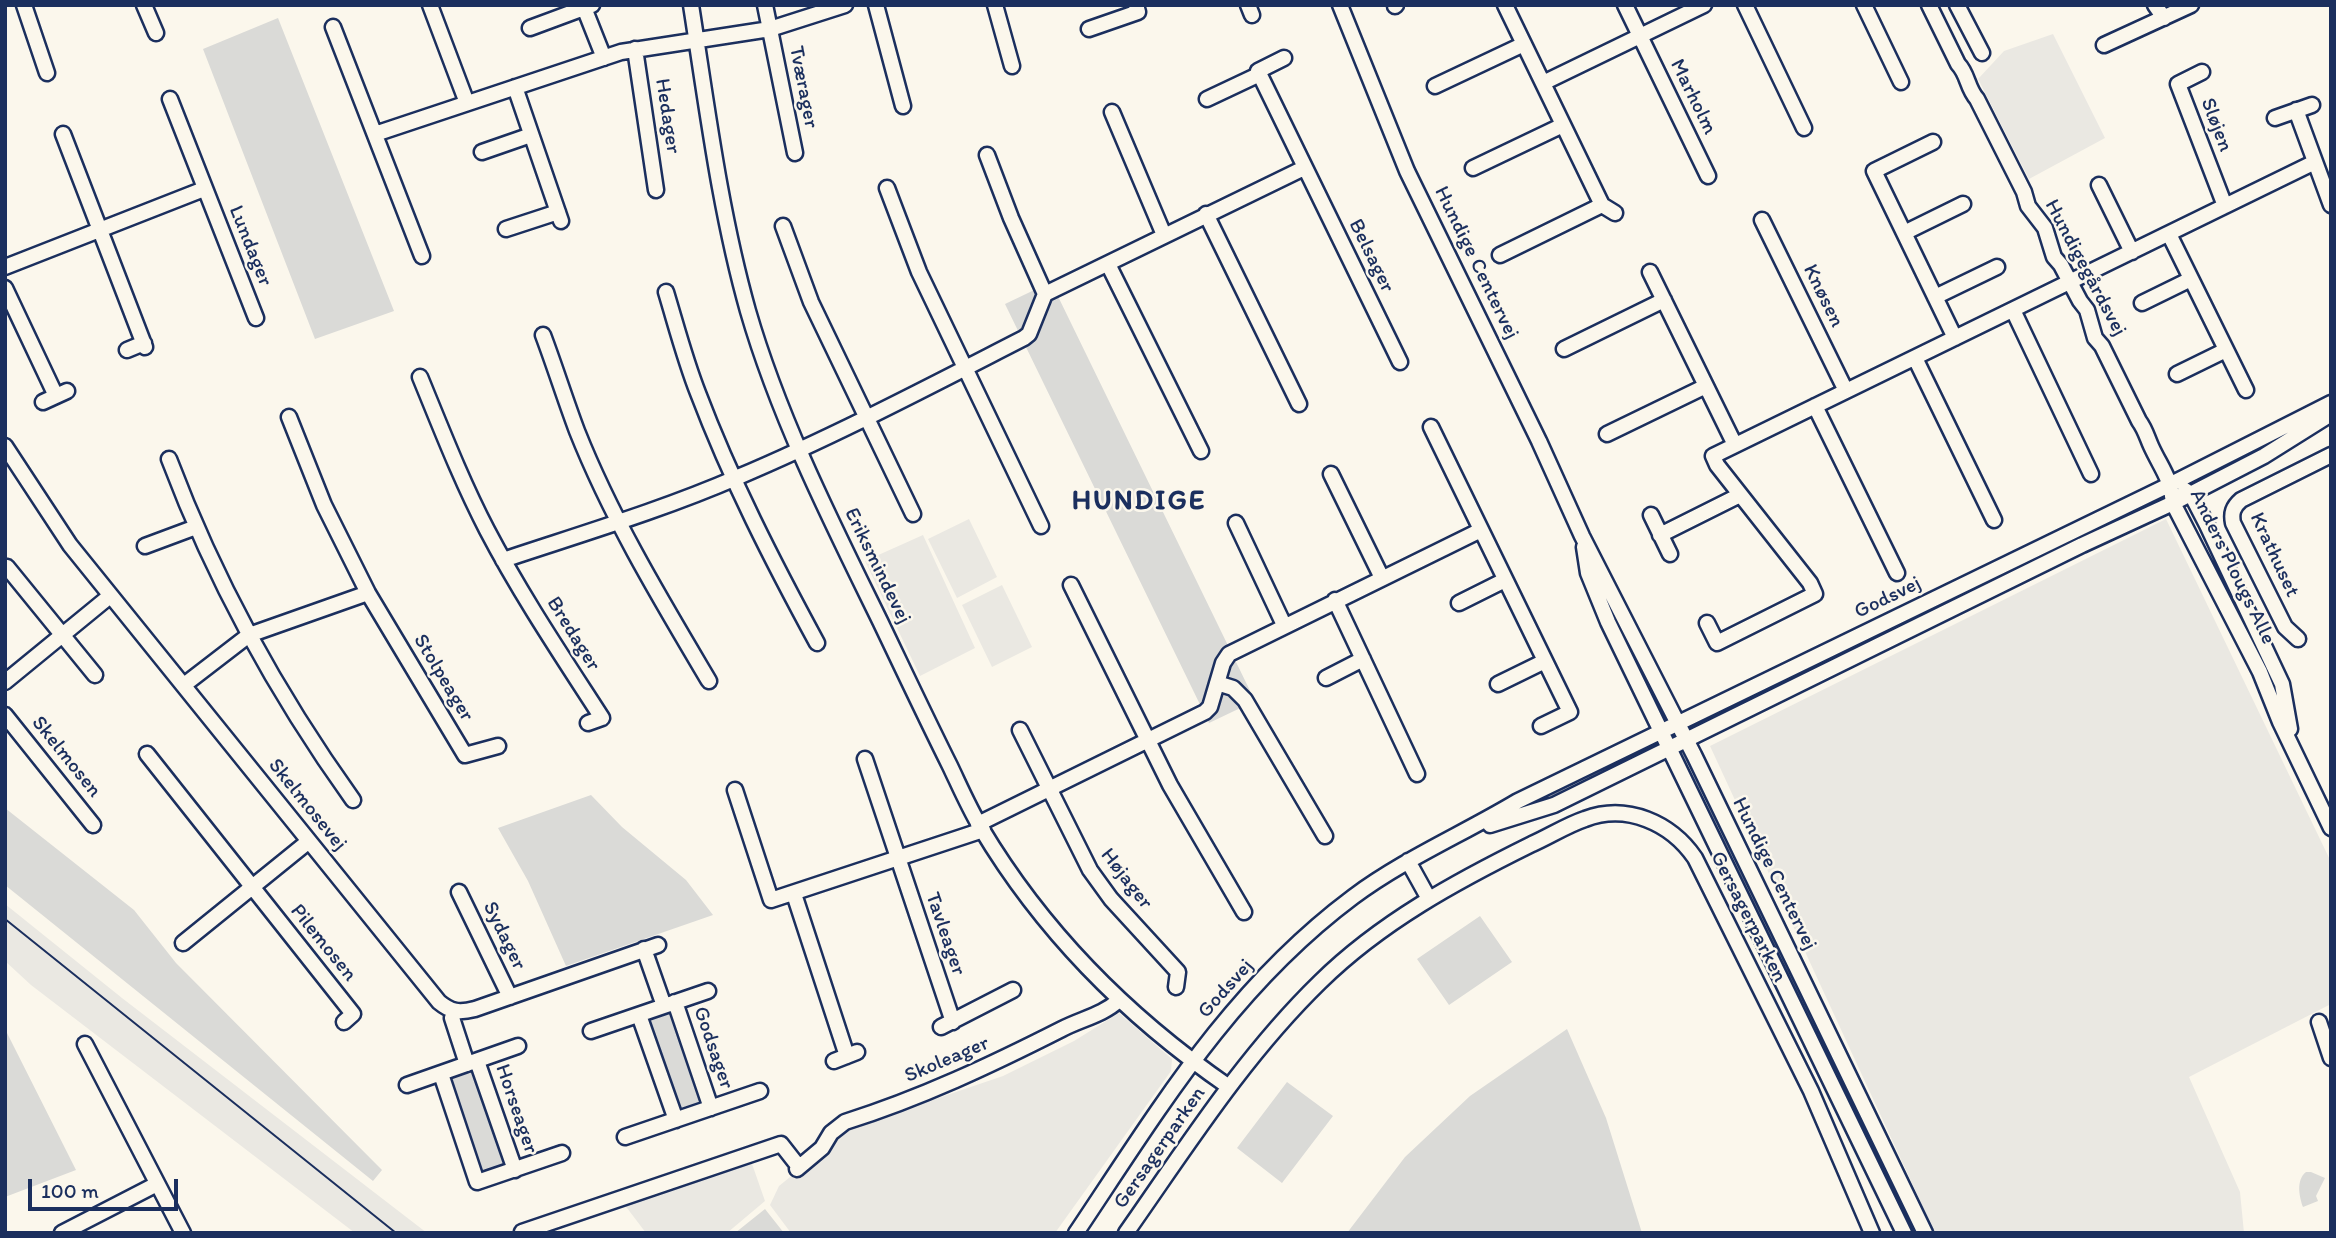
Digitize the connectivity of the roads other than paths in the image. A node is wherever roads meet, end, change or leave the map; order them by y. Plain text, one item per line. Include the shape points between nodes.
1 (24, 5) edge
2 (144, 5) edge
3 (430, 5) edge
4 (691, 5) edge
5 (765, 5) edge
6 (845, 5) edge
7 (876, 5) edge
8 (995, 5) edge
9 (1136, 5) edge
10 (1339, 5) edge
11 (1505, 5) edge
12 (1625, 5) edge
13 (1704, 5) edge
14 (1745, 5) edge
15 (1864, 5) edge
16 (1929, 5) edge
17 (1957, 5) edge
18 (2155, 5) edge
19 (2191, 5) edge
20 (586, 6) edge
21 (2164, 18) junction
22 (1966, 22) junction
23 (333, 27) dead end
24 (530, 28) dead end
25 (770, 29) junction
26 (1089, 29) dead end
27 (156, 33) dead end
28 (1944, 34) junction
29 (1640, 36) junction
30 (696, 40) junction
31 (1524, 44) junction
32 (2104, 45) dead end
33 (635, 49) junction
34 (1982, 53) dead end
35 (604, 58) junction
36 (1284, 58) dead end
37 (1012, 66) dead end
38 (2202, 72) dead end
39 (47, 73) dead end
40 (1260, 74) junction
41 (1901, 82) dead end
42 (1543, 83) junction
43 (1435, 86) dead end
44 (515, 87) junction
45 (170, 99) dead end
46 (1207, 99) dead end
47 (467, 103) junction
48 (2312, 105) dead end
49 (902, 106) dead end
50 (2297, 110) junction
51 (1112, 112) dead end
52 (2275, 118) dead end
53 (1563, 125) junction
54 (1804, 128) dead end
55 (63, 134) dead end
56 (375, 134) junction
57 (531, 135) junction
58 (1933, 142) dead end
59 (482, 152) dead end
60 (795, 153) dead end
61 (987, 155) dead end
62 (2315, 162) junction
63 (1304, 168) junction
64 (1474, 168) dead end
65 (1708, 176) dead end
66 (2099, 185) dead end
67 (887, 188) dead end
68 (204, 189) junction
69 (656, 190) dead end
70 (1962, 204) dead end
71 (2331, 205) edge
72 (2225, 206) junction
73 (1206, 214) junction
74 (1762, 220) dead end
75 (783, 226) dead end
76 (100, 229) junction
77 (506, 229) dead end
78 (1904, 233) junction
79 (2169, 234) junction
80 (1164, 235) junction
81 (2132, 252) junction
82 (1500, 255) dead end
83 (422, 256) dead end
84 (1108, 264) junction
85 (5, 267) edge
86 (1997, 267) dead end
87 (1650, 272) dead end
88 (2191, 279) junction
89 (2071, 282) junction
90 (5, 288) edge
91 (666, 292) dead end
92 (1045, 293) junction
93 (1935, 297) junction
94 (1664, 300) junction
95 (2142, 303) dead end
96 (2013, 310) junction
97 (256, 318) dead end
98 (543, 335) dead end
99 (1955, 338) junction
100 (1564, 349) dead end
101 (127, 350) dead end
102 (2226, 350) junction
103 (1915, 358) junction
104 (1400, 362) dead end
105 (966, 368) junction
106 (2178, 374) dead end
107 (420, 377) dead end
108 (1706, 386) junction
109 (2246, 390) dead end
110 (1846, 391) junction
111 (55, 396) dead end
112 (2331, 403) edge
113 (1298, 404) dead end
114 (1815, 407) junction
115 (2331, 414) edge
116 (289, 417) dead end
117 (865, 417) junction
118 (1431, 427) dead end
119 (1607, 434) dead end
120 (1735, 445) junction
121 (5, 446) edge
122 (798, 451) junction
123 (1201, 451) dead end
124 (2331, 456) edge
125 (169, 459) dead end
126 (1331, 474) dead end
127 (2091, 474) dead end
128 (734, 479) junction
129 (2171, 484) junction
130 (2191, 494) junction
131 (1741, 495) junction
132 (2173, 503) junction
133 (913, 514) dead end
134 (1651, 515) dead end
135 (1994, 520) dead end
136 (619, 521) junction
137 (1236, 523) dead end
138 (1041, 526) dead end
139 (196, 527) junction
140 (1480, 530) junction
141 (1660, 535) junction
142 (1582, 536) junction
143 (145, 547) dead end
144 (1670, 554) dead end
145 (503, 560) junction
146 (7, 567) edge
147 (1896, 573) dead end
148 (1382, 578) junction
149 (1505, 580) junction
150 (1070, 585) dead end
151 (369, 593) junction
152 (110, 596) junction
153 (1335, 600) junction
154 (1459, 603) dead end
155 (1707, 623) dead end
156 (1284, 625) junction
157 (249, 635) junction
158 (62, 636) junction
159 (2298, 639) dead end
160 (817, 643) dead end
161 (1363, 659) junction
162 (1545, 661) junction
163 (95, 675) dead end
164 (1326, 678) dead end
165 (709, 681) dead end
166 (5, 682) edge
167 (1217, 683) junction
168 (1498, 684) dead end
169 (184, 685) junction
170 (5, 715) edge
171 (588, 723) dead end
172 (1678, 724) junction
173 (1541, 726) dead end
174 (1020, 730) dead end
175 (1662, 732) junction
176 (1686, 740) junction
177 (1147, 741) junction
178 (498, 746) dead end
179 (1670, 748) junction
180 (2294, 748) junction
181 (147, 754) dead end
182 (865, 759) dead end
183 (1417, 774) dead end
184 (1048, 789) junction
185 (735, 790) dead end
186 (353, 800) dead end
187 (93, 825) dead end
188 (981, 827) junction
189 (2331, 828) edge
190 (1465, 833) junction
191 (1325, 836) dead end
192 (309, 841) junction
193 (898, 860) junction
194 (1408, 861) junction
195 (252, 888) junction
196 (459, 892) dead end
197 (794, 894) junction
198 (1429, 899) junction
199 (1244, 912) dead end
200 (183, 943) dead end
201 (1176, 987) dead end
202 (1013, 990) dead end
203 (708, 991) dead end
204 (510, 997) junction
205 (1119, 1000) junction
206 (669, 1004) junction
207 (455, 1012) junction
208 (639, 1014) junction
209 (344, 1021) dead end
210 (2319, 1022) dead end
211 (591, 1031) dead end
212 (85, 1044) dead end
213 (517, 1046) dead end
214 (846, 1056) dead end
215 (2331, 1058) edge
216 (1191, 1061) junction
217 (472, 1063) junction
218 (440, 1074) junction
219 (407, 1085) dead end
220 (1228, 1087) junction
221 (760, 1091) dead end
222 (711, 1108) junction
223 (676, 1120) junction
224 (625, 1137) dead end
225 (562, 1153) dead end
226 (515, 1170) junction
227 (157, 1184) junction
228 (522, 1232) edge
229 (62, 1233) edge
230 (183, 1233) edge
231 (1076, 1233) edge
232 (1126, 1233) edge
233 (1872, 1233) edge
234 (1904, 1233) edge
235 (1925, 1233) edge

1 - 39 street
2 - 27 street
3 - 47 street
4 - 30 street, Eriksmindevej
5 - 25 street, Tværager
6 - 25 street, Tværager
7 - 49 street
8 - 37 street
9 - 26 street via 1138,12
10 - 142 street, Hundige Centervej via 1407,170
11 - 31 street
12 - 29 street, Marholm
13 - 29 street
14 - 54 street
15 - 41 street
16 - 28 street, Hundigegårdsvej
17 - 22 street
18 - 21 street
19 - 21 street
20 - 24 street
20 - 35 street
21 - 32 street
22 - 28 street
22 - 34 street
23 - 56 street
25 - 30 street, Tværager
25 - 60 street, Tværager
28 - 89 street, Hundigegårdsvej via 2028,206 2045,228 2054,257
29 - 42 street
29 - 65 street, Marholm
30 - 33 street
30 - 122 street, Eriksmindevej via 735,263
31 - 42 street
31 - 43 street
33 - 35 street
33 - 69 street, Hedager
35 - 44 street
36 - 40 street via 1258,71
38 - 72 street, Sløjen via 2178,83
40 - 46 street
40 - 63 street, Belsager
42 - 53 street
44 - 47 street
44 - 57 street
45 - 68 street, Lundager
47 - 56 street
48 - 50 street
50 - 52 street
50 - 62 street
51 - 80 street
53 - 64 street
53 - 82 street via 1608,209
55 - 76 street
56 - 83 street
57 - 59 street
57 - 77 street via 559,216
58 - 78 street via 1874,171
61 - 92 street
62 - 71 street
62 - 72 street
63 - 73 street
63 - 104 street, Belsager
66 - 81 street
67 - 105 street via 919,272
68 - 76 street, Lundager
68 - 97 street, Lundager
70 - 78 street
72 - 79 street
73 - 80 street
73 - 113 street
74 - 110 street, Knøsen
75 - 117 street via 811,302
76 - 85 street, Lundager
76 - 101 street via 144,345
78 - 93 street
79 - 81 street
79 - 88 street
80 - 84 street
81 - 89 street
84 - 92 street
84 - 123 street
86 - 93 street
87 - 94 street
88 - 95 street
88 - 102 street
89 - 96 street
89 - 129 street, Hundigegårdsvej
90 - 111 street
91 - 128 street via 698,392
92 - 105 street via 1029,334
93 - 99 street
94 - 100 street
94 - 108 street
96 - 99 street
96 - 127 street
98 - 136 street via 578,432
99 - 103 street
102 - 106 street
102 - 109 street
103 - 110 street
103 - 135 street
105 - 117 street
105 - 138 street
107 - 145 street, Bredager via 454,461
108 - 119 street
108 - 120 street
110 - 114 street
112 - 129 street, Godsvej
114 - 120 street
114 - 147 street
115 - 130 street, Godsvej
116 - 151 street, Stolpeager via 324,505
117 - 122 street
117 - 133 street
118 - 140 street
120 - 131 street via 1713,456
121 - 152 street, Skelmosevej via 70,545
122 - 128 street
122 - 188 street, Eriksmindevej
124 - 159 street, Krathuset via 2241,500 2231,514 2285,627
125 - 139 street
126 - 148 street
128 - 136 street
128 - 160 street
129 - 130 street, Anders Plougs Alle
129 - 132 street, Anders Plougs Alle
129 - 172 street, Godsvej
130 - 132 street, Godsvej
130 - 180 street, Anders Plougs Alle via 2282,684
131 - 141 street
131 - 155 street via 1820,594 1717,643
132 - 176 street, Godsvej
132 - 180 street, Anders Plougs Alle
134 - 141 street
136 - 145 street
136 - 165 street
137 - 156 street
139 - 143 street
139 - 157 street
140 - 148 street
140 - 149 street
141 - 144 street
142 - 172 street, Hundige Centervej
142 - 175 street, Hundige Centervej via 1588,573
145 - 171 street, Bredager via 602,718
146 - 158 street
148 - 153 street
149 - 154 street
149 - 162 street
150 - 177 street
151 - 157 street
151 - 178 street, Stolpeager via 465,755
152 - 158 street
152 - 169 street, Skelmosevej
153 - 156 street
153 - 161 street
156 - 167 street via 1229,654
157 - 169 street
157 - 186 street via 282,694
158 - 163 street
158 - 166 street
161 - 164 street
161 - 183 street
162 - 168 street
162 - 173 street via 1570,712
167 - 177 street via 1208,709
167 - 191 street via 1233,688 1245,700
169 - 192 street, Skelmosevej
170 - 187 street, Skelmosen
172 - 175 street, Godsvej
172 - 176 street, Hundige Centervej
174 - 184 street, Højager
175 - 179 street, Hundige Centervej
175 - 190 street, Godsvej via 1518,801
176 - 179 street, Godsvej
176 - 235 street, Hundige Centervej
177 - 184 street
177 - 199 street
179 - 190 street, Godsvej via 1554,805
179 - 234 street, Hundige Centervej
180 - 189 street, Anders Plougs Alle
181 - 195 street, Pilemosen
182 - 193 street, Tavleager
184 - 188 street
184 - 201 street, Højager via 1090,870 1178,972
185 - 197 street via 771,900
188 - 193 street
188 - 205 street, Eriksmindevej via 1049,925
190 - 194 street, Godsvej
192 - 195 street
192 - 207 street, Skelmosevej via 439,1002
193 - 197 street
193 - 202 street, Tavleager via 947,1025
194 - 198 street
194 - 216 street, Godsvej via 1351,898 1299,941 1240,1000
195 - 200 street
195 - 209 street, Pilemosen via 353,1014
196 - 204 street, Sydager
197 - 214 street
198 - 220 street, Gersagerparken via 1321,981
198 - 233 street, Gersagerparken via 1585,818 1625,814 1673,833 1695,858 1766,999
203 - 206 street, Godsager
204 - 206 street, Godsager via 651,947
204 - 207 street
205 - 216 street, Eriksmindevej
205 - 228 street, Skoleager via 1101,1013 951,1083 845,1122 798,1168 781,1144
206 - 208 street, Godsager
206 - 222 street, Godsager
207 - 217 street, Horseager via 452,1018
208 - 211 street, Godsager
208 - 223 street
210 - 215 street
212 - 227 street
213 - 217 street, Horseager
216 - 220 street, Gersagerparken
216 - 231 street, Godsvej
217 - 218 street, Horseager
217 - 226 street, Horseager
218 - 219 street, Horseager
218 - 226 street, Horseager via 477,1182
220 - 232 street, Gersagerparken
221 - 222 street, Godsager
222 - 223 street, Godsager
223 - 224 street, Godsager
225 - 226 street, Horseager
227 - 229 street
227 - 230 street

